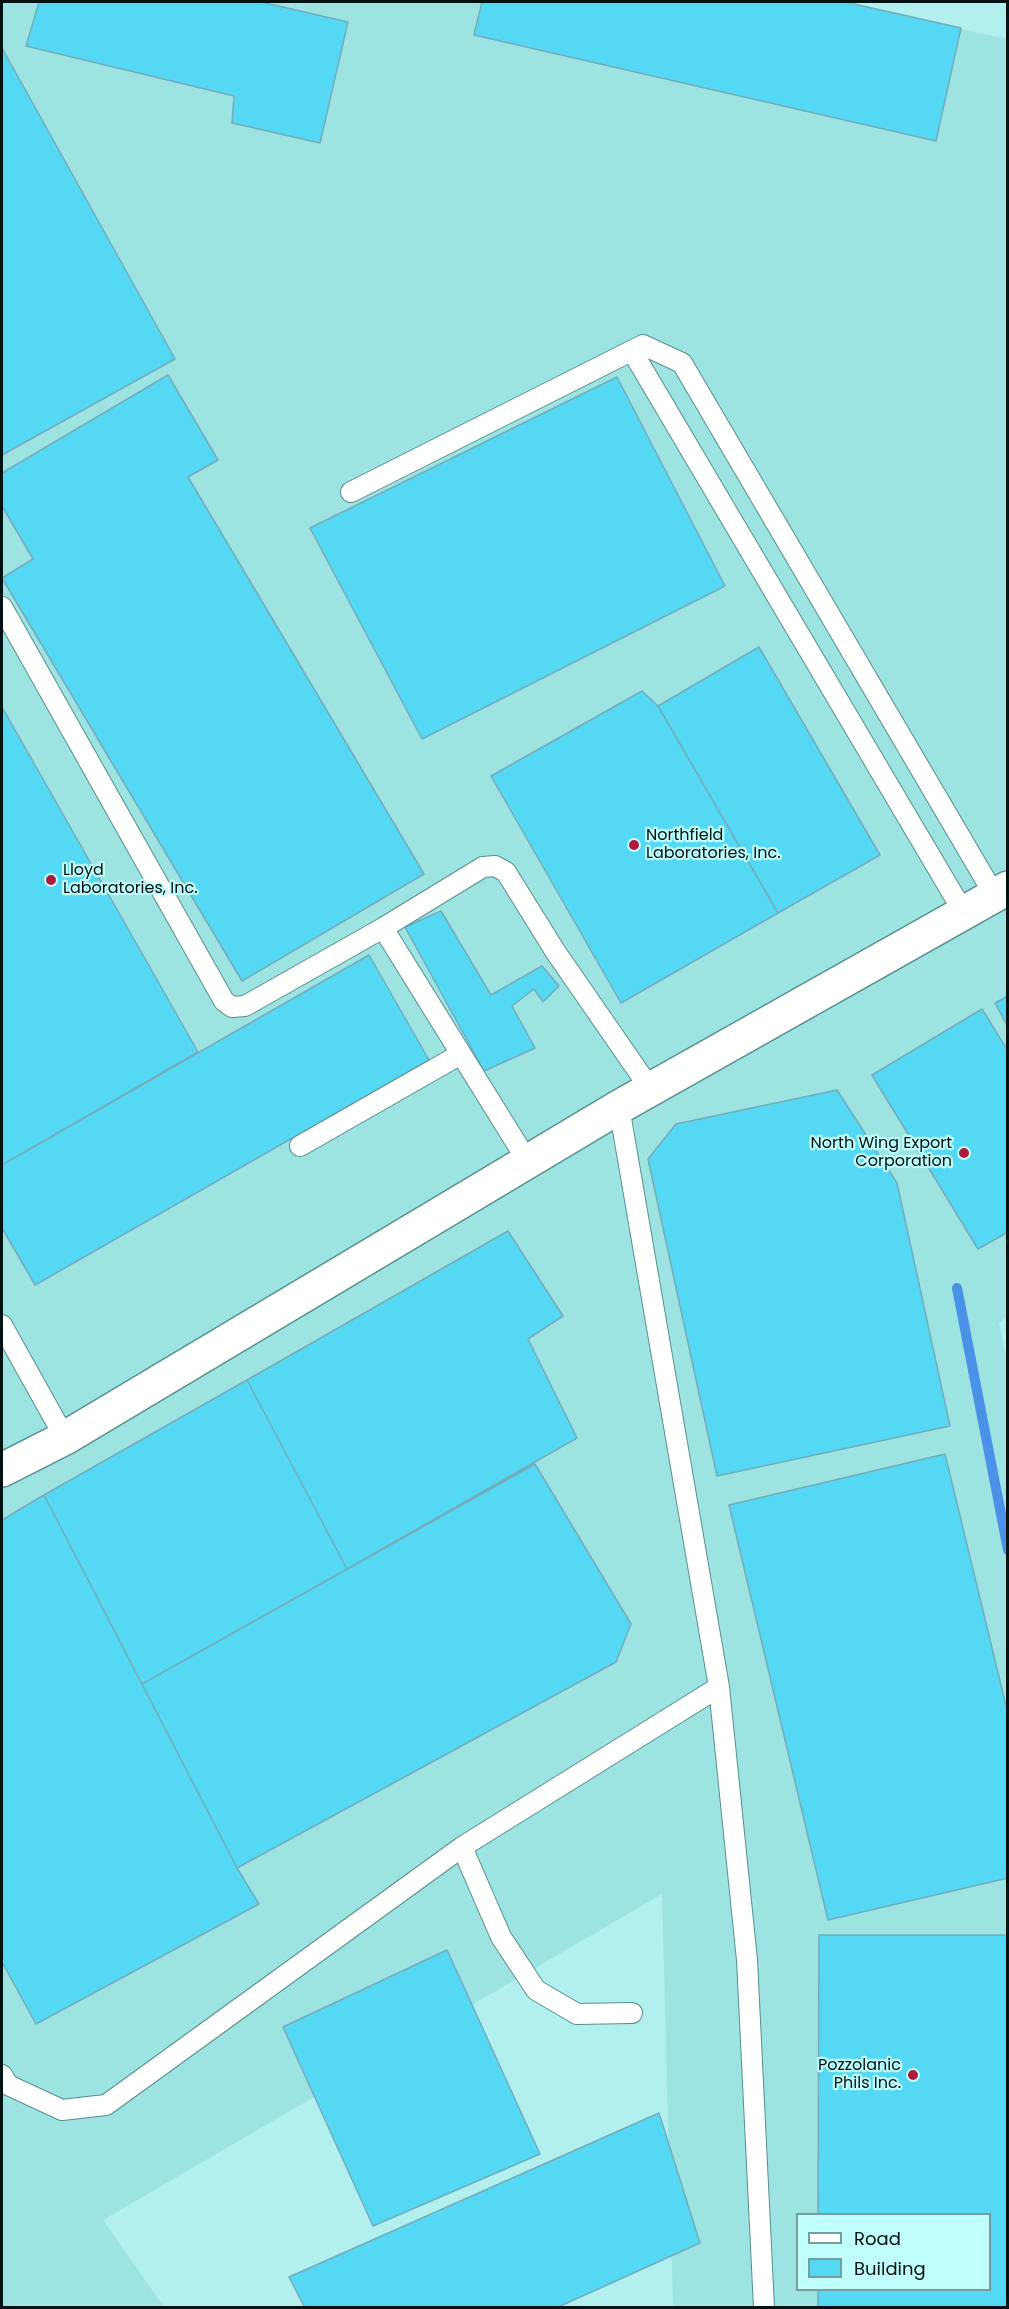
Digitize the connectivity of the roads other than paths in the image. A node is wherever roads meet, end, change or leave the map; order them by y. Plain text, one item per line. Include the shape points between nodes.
1 (632, 351) junction
2 (351, 492) dead end
3 (2, 608) edge
4 (1001, 892) edge
5 (964, 913) junction
6 (383, 928) junction
7 (461, 1054) junction
8 (651, 1089) junction
9 (619, 1107) junction
10 (300, 1146) dead end
11 (528, 1162) junction
12 (2, 1325) edge
13 (65, 1438) junction
14 (2, 1470) edge
15 (719, 1687) junction
16 (462, 1847) junction
17 (632, 2013) dead end
18 (2, 2075) edge
19 (764, 2307) edge

1 - 2 lane
1 - 4 lane via 643,345 682,363
1 - 5 lane
3 - 6 lane via 224,1001 232,1007 245,1006
4 - 5 street
5 - 8 street
6 - 7 lane
6 - 8 lane via 483,867 495,866 506,872 555,951
7 - 10 lane
7 - 11 lane
8 - 9 street
9 - 11 street
9 - 15 lane
11 - 13 street
12 - 13 lane
13 - 14 street
15 - 16 lane
15 - 19 lane via 747,1960
16 - 17 lane via 501,1937 536,1990 577,2014
16 - 18 lane via 106,2105 62,2110 8,2085

